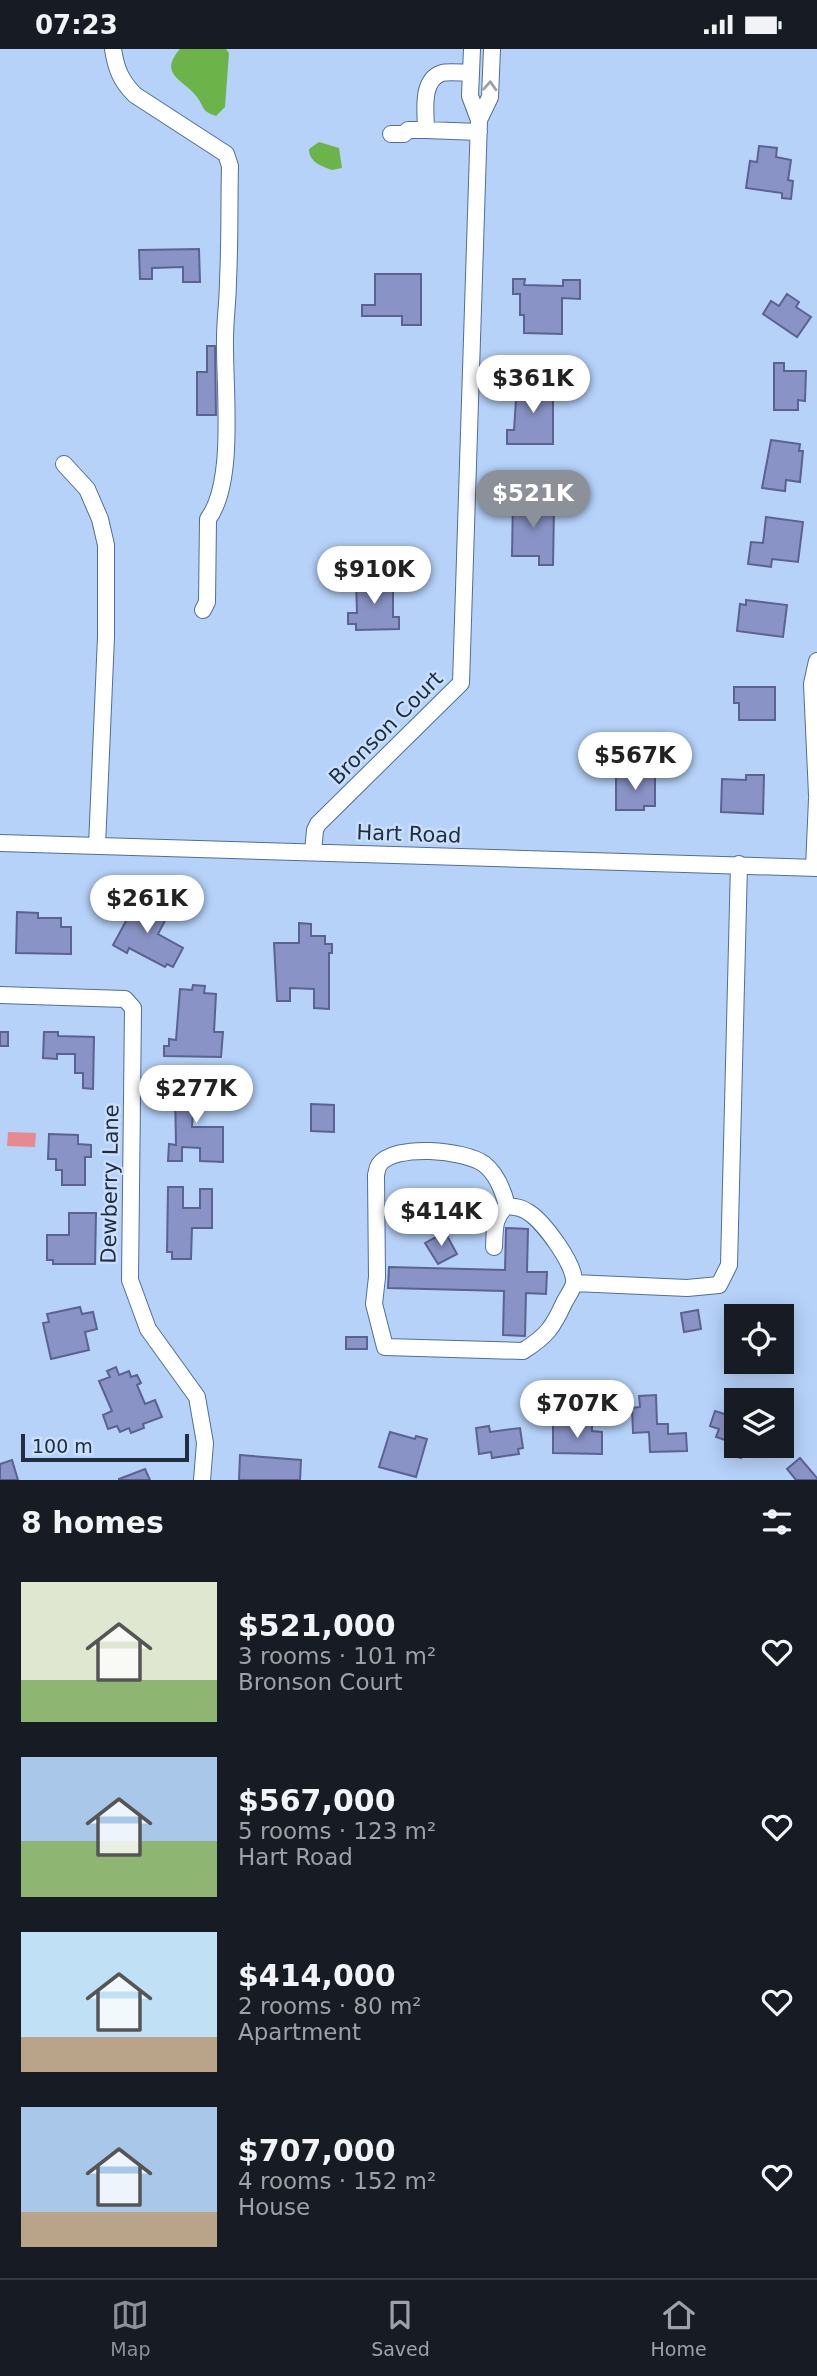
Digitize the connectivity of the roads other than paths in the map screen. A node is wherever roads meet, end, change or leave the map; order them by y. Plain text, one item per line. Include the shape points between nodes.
1 (113, 49) edge
2 (472, 49) edge
3 (492, 49) edge
4 (471, 73) junction
5 (479, 126) junction
6 (426, 130) junction
7 (391, 134) dead end
8 (64, 464) dead end
9 (204, 610) dead end
10 (817, 661) edge
11 (817, 797) edge
12 (0, 843) edge
13 (97, 846) junction
14 (313, 852) junction
15 (739, 865) junction
16 (815, 868) edge
17 (0, 995) edge
18 (507, 1206) junction
19 (494, 1247) dead end
20 (574, 1283) junction
21 (202, 1480) edge

1 - 9 street via 116,68 135,95 226,154 230,166 225,460 220,495 208,519
2 - 4 street, Bronson Court
5 -> 3 street, Bronson Court via 490,97
4 - 5 street, Bronson Court via 470,96
4 - 6 street via 443,73 433,78 427,86
5 - 6 street
5 - 14 street, Bronson Court via 461,683 318,824
6 - 7 street
8 - 13 street via 87,489 106,545
10 - 11 street via 812,684
11 - 16 street
12 - 13 street, Hart Road
13 - 14 street, Hart Road
14 - 15 street, Hart Road
15 - 16 street, Hart Road
15 - 20 street via 729,1265 719,1285
17 - 21 street, Dewberry Lane via 125,999 133,1008 130,1280 148,1329 197,1397 205,1443
18 - 19 street via 495,1220
18 - 20 street via 528,1212 541,1223 572,1267
18 - 20 street via 498,1181 485,1164 469,1156 416,1150 390,1156 379,1164 374,1304 385,1347 523,1351 551,1331

